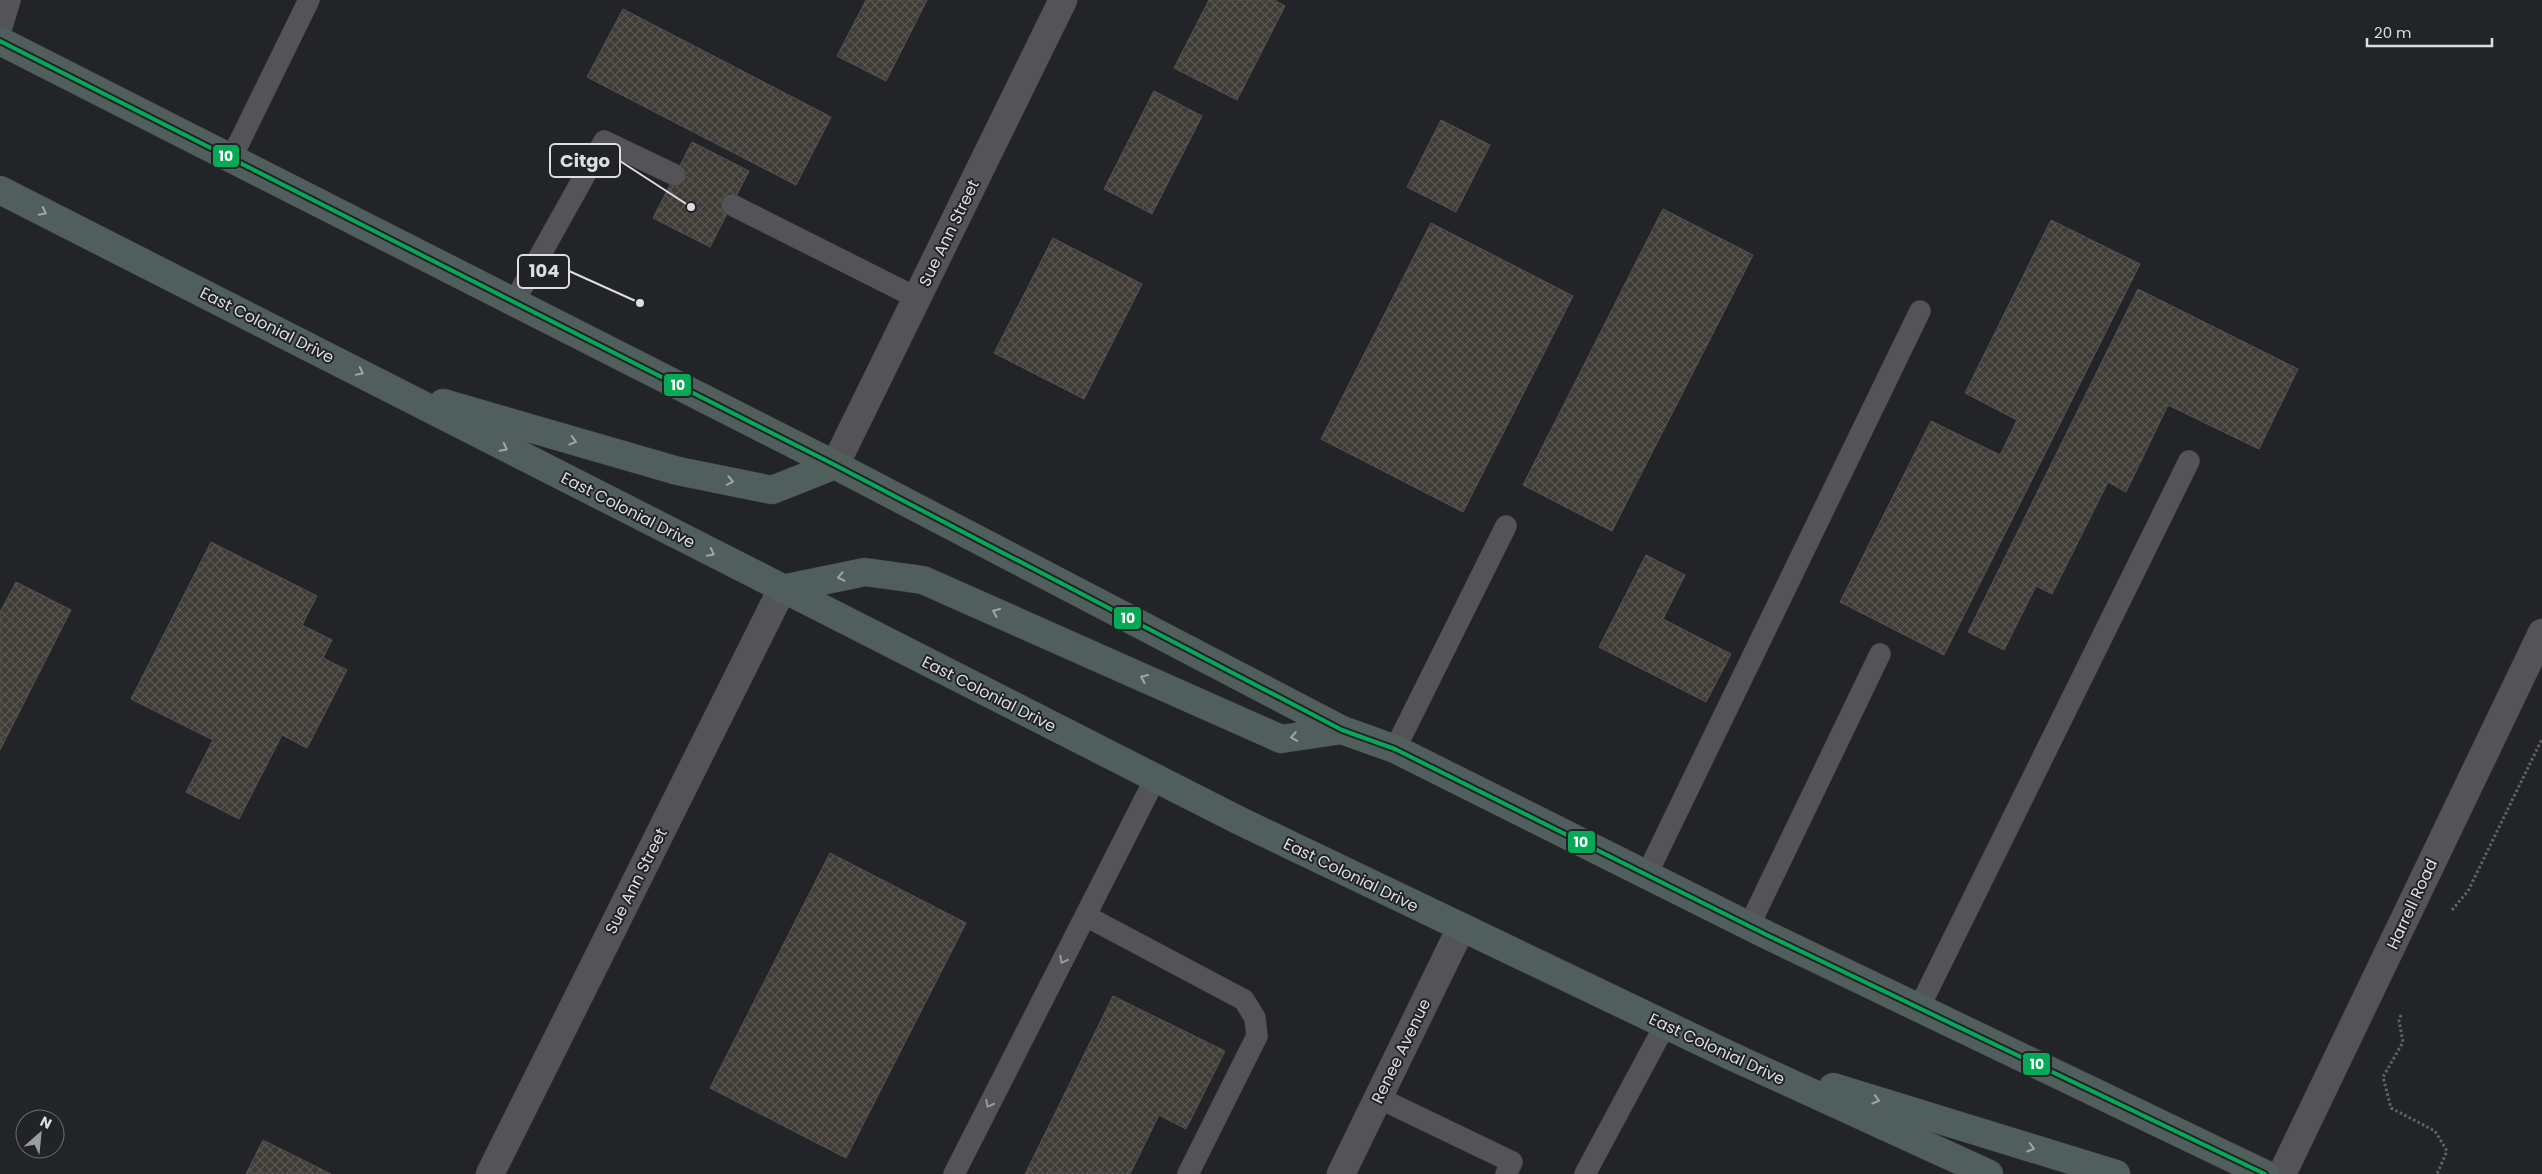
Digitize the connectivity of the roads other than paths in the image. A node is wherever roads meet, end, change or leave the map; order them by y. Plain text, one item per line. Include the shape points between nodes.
1 (10, 0) edge
2 (309, 0) edge
3 (1063, 0) edge
4 (0, 33) edge
5 (0, 41) edge
6 (232, 159) junction
7 (676, 175) dead end
8 (0, 190) edge
9 (732, 205) dead end
10 (917, 298) junction
11 (514, 302) junction
12 (1920, 311) dead end
13 (392, 388) junction
14 (2189, 461) dead end
15 (835, 465) junction
16 (1506, 526) dead end
17 (782, 589) junction
18 (2542, 633) edge
19 (1880, 654) dead end
20 (1342, 730) junction
21 (1395, 749) junction
22 (1155, 779) junction
23 (1647, 874) junction
24 (1086, 916) junction
25 (1749, 926) junction
26 (1461, 928) junction
27 (1919, 1008) junction
28 (1665, 1025) junction
29 (1729, 1055) junction
30 (1378, 1098) junction
31 (490, 1174) edge
32 (954, 1174) edge
33 (1188, 1174) edge
34 (1341, 1174) edge
35 (1506, 1174) edge
36 (1585, 1174) edge
37 (1989, 1174) edge
38 (2116, 1174) edge
39 (2265, 1174) edge
40 (2282, 1174) edge

1 - 4 lane
2 - 6 lane
3 - 10 street, Sue Ann Street
5 - 6 highway
6 - 11 highway
7 - 11 lane via 604,141
8 -> 13 highway, East Colonial Drive
9 - 10 lane
10 - 15 street, Sue Ann Street
11 - 15 highway
12 - 23 lane
13 -> 15 highway via 678,471 772,490
13 -> 17 highway, East Colonial Drive
14 - 27 lane
15 - 20 highway
16 - 21 lane
20 -> 17 highway via 1281,739 923,580 865,572
17 - 22 highway, East Colonial Drive
17 - 31 street, Sue Ann Street
18 - 40 street, Harrell Road
19 - 25 lane
20 - 21 highway
21 - 23 highway
22 - 24 lane
22 - 26 highway, East Colonial Drive
23 - 25 highway
24 -> 32 lane
24 - 33 lane via 1244,1000 1255,1018 1257,1036
25 - 27 highway
26 - 28 highway, East Colonial Drive
26 - 30 street, Renee Avenue
27 - 39 highway
28 - 29 highway, East Colonial Drive
28 - 36 lane
29 - 37 highway, East Colonial Drive
29 -> 38 highway
30 - 34 street, Renee Avenue
30 - 35 lane via 1512,1162

